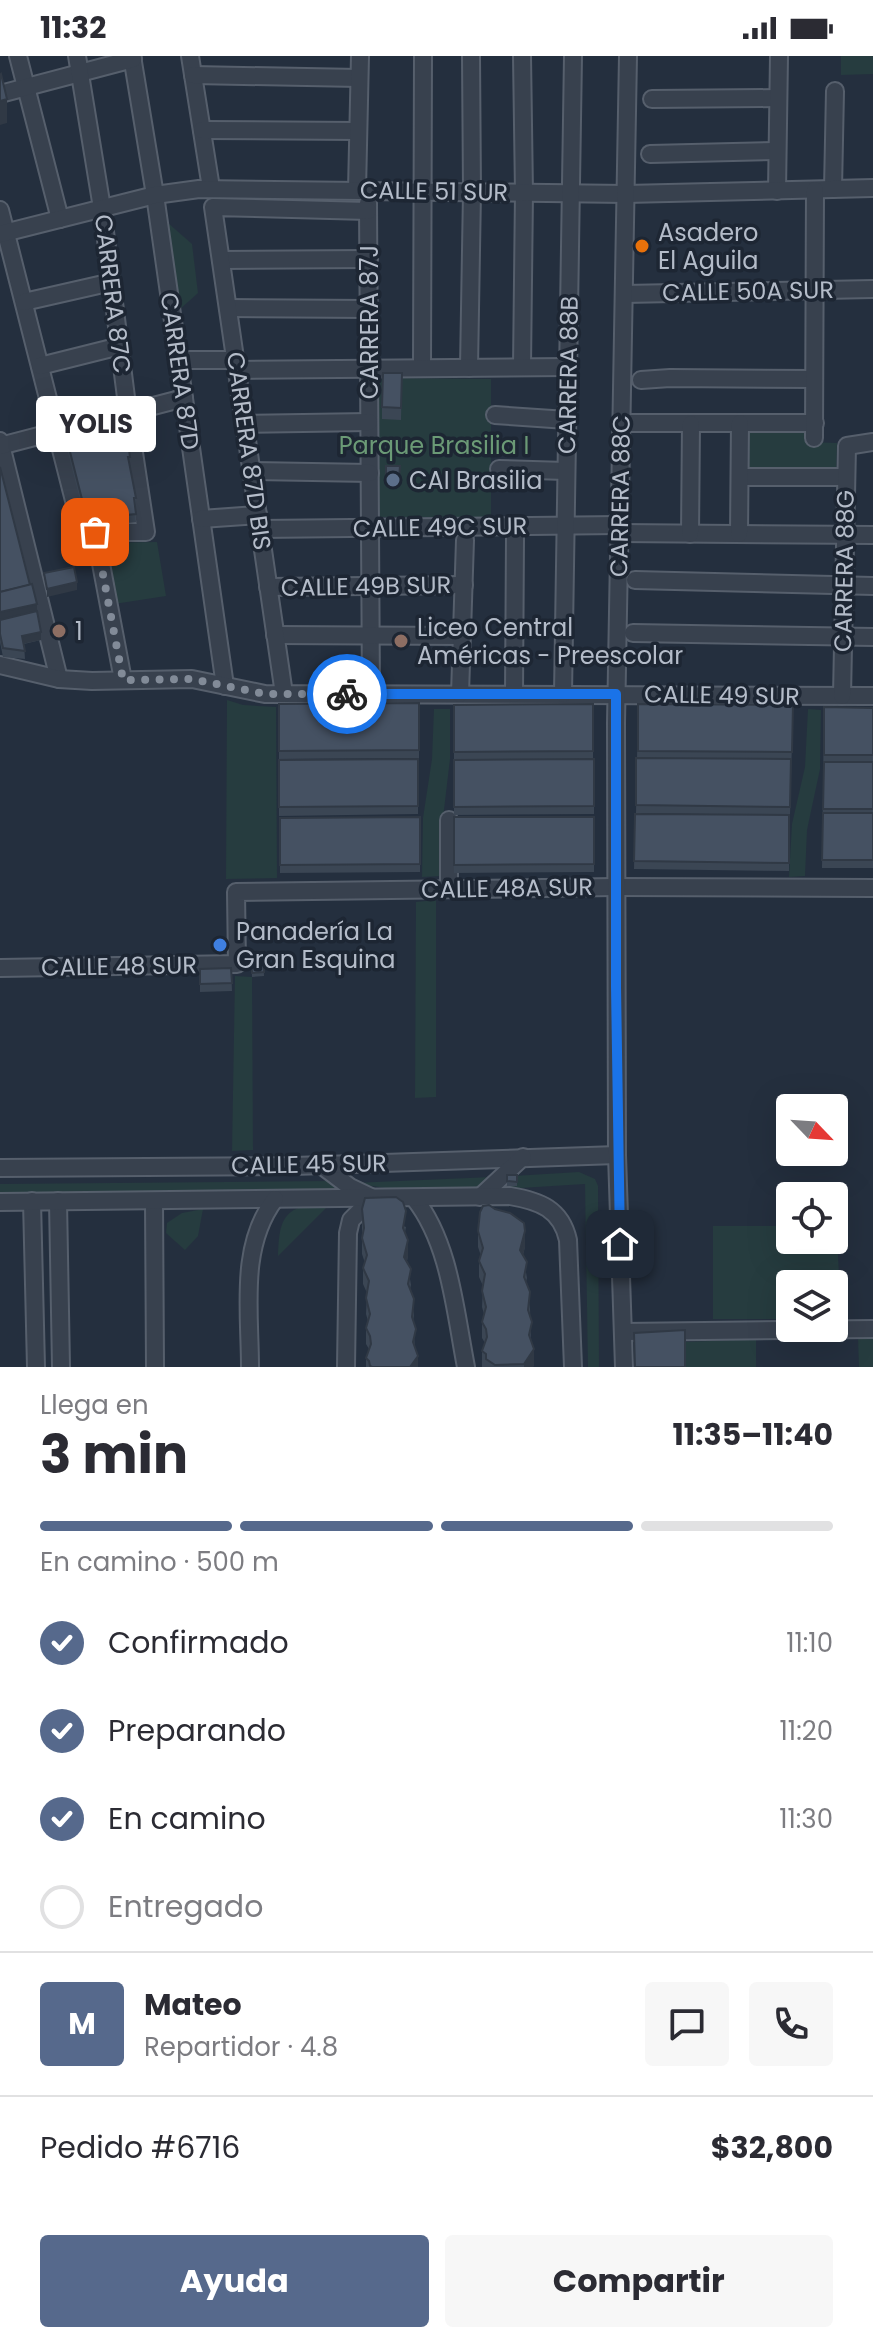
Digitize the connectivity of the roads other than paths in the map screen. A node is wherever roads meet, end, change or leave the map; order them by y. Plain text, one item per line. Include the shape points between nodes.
1 (18, 56) edge
2 (77, 56) edge
3 (190, 56) edge
4 (360, 56) edge
5 (423, 56) edge
6 (471, 56) edge
7 (522, 56) edge
8 (573, 56) edge
9 (628, 56) edge
10 (779, 56) edge
11 (132, 58) edge
12 (80, 73) junction
13 (193, 75) junction
14 (359, 78) junction
15 (26, 87) junction
16 (835, 91) dead end
17 (0, 94) edge
18 (778, 98) junction
19 (652, 99) dead end
20 (202, 130) junction
21 (358, 131) junction
22 (777, 151) junction
23 (650, 154) dead end
24 (211, 188) junction
25 (873, 188) edge
26 (833, 189) junction
27 (363, 190) junction
28 (815, 190) junction
29 (422, 191) junction
30 (777, 191) junction
31 (472, 192) junction
32 (524, 193) junction
33 (570, 193) junction
34 (626, 194) junction
35 (155, 195) junction
36 (102, 208) junction
37 (0, 210) edge
38 (368, 211) junction
39 (60, 219) junction
40 (3, 234) edge
41 (369, 259) junction
42 (221, 260) junction
43 (112, 282) junction
44 (815, 289) junction
45 (873, 289) edge
46 (624, 294) junction
47 (24, 302) junction
48 (228, 308) junction
49 (369, 309) junction
50 (120, 346) junction
51 (178, 360) junction
52 (236, 365) junction
53 (40, 366) junction
54 (522, 367) junction
55 (568, 367) junction
56 (422, 368) junction
57 (469, 368) junction
58 (369, 369) junction
59 (814, 379) junction
60 (641, 380) dead end
61 (184, 398) junction
62 (128, 413) junction
63 (495, 415) dead end
64 (567, 420) junction
65 (369, 422) junction
66 (621, 423) junction
67 (740, 423) junction
68 (245, 424) junction
69 (691, 424) junction
70 (56, 432) junction
71 (873, 442) edge
72 (0, 445) edge
73 (499, 469) dead end
74 (252, 471) junction
75 (566, 471) junction
76 (370, 473) junction
77 (740, 477) junction
78 (846, 477) junction
79 (201, 519) junction
80 (259, 522) junction
81 (565, 526) junction
82 (370, 528) junction
83 (619, 529) junction
84 (88, 532) junction
85 (690, 534) junction
86 (739, 534) junction
87 (845, 534) junction
88 (873, 535) edge
89 (515, 537) dead end
90 (465, 540) dead end
91 (635, 580) dead end
92 (464, 585) junction
93 (844, 585) junction
94 (370, 586) junction
95 (873, 586) edge
96 (268, 587) junction
97 (633, 633) dead end
98 (275, 635) junction
99 (371, 636) junction
100 (462, 636) junction
101 (843, 636) junction
102 (873, 637) edge
103 (0, 665) edge
104 (59, 679) junction
105 (123, 680) junction
106 (225, 686) junction
107 (284, 694) junction
108 (371, 694) junction
109 (460, 694) junction
110 (514, 694) junction
111 (563, 694) junction
112 (616, 694) junction
113 (842, 696) junction
114 (873, 696) edge
115 (449, 820) dead end
116 (615, 887) junction
117 (873, 888) edge
118 (449, 889) junction
119 (237, 964) joint
120 (0, 968) edge
121 (617, 1155) junction
122 (523, 1157) junction
123 (321, 1165) junction
124 (0, 1168) edge
125 (480, 1197) junction
126 (373, 1198) junction
127 (414, 1198) junction
128 (275, 1199) junction
129 (32, 1201) junction
130 (58, 1201) junction
131 (154, 1201) junction
132 (0, 1202) edge
133 (873, 1329) edge
134 (623, 1332) junction
135 (36, 1367) edge
136 (61, 1367) edge
137 (155, 1367) edge
138 (250, 1367) edge
139 (346, 1367) edge
140 (466, 1367) edge
141 (573, 1367) edge
142 (624, 1367) edge

1 - 15 street
2 - 12 street, CARRERA 87C
3 - 13 street
4 - 14 street, CARRERA 87J
5 - 29 street
6 - 31 street
7 - 32 street
8 - 33 street, CARRERA 88B
9 - 34 street, CARRERA 88C
10 - 18 street
11 - 12 street
11 - 35 street, CARRERA 87D
12 - 15 street
12 - 36 street, CARRERA 87C
13 - 14 street
13 - 20 street
14 - 21 street, CARRERA 87J
15 - 17 street
15 - 39 street
16 - 26 street
18 - 19 street
18 - 22 street
20 - 21 street
20 - 24 street
21 - 27 street, CARRERA 87J
22 - 23 street
22 - 30 street
24 - 27 street, CALLE 51 SUR
24 - 35 street, CALLE 51 SUR
25 - 26 street, CALLE 51 SUR
26 - 28 street, CALLE 51 SUR
27 - 29 street, CALLE 51 SUR
27 - 38 street, CARRERA 87J
28 - 30 street, CALLE 51 SUR
28 - 44 street
29 - 31 street, CALLE 51 SUR
29 - 56 street
30 - 34 street, CALLE 51 SUR
31 - 32 street, CALLE 51 SUR
31 - 57 street
32 - 33 street, CALLE 51 SUR
32 - 54 street
33 - 34 street, CALLE 51 SUR
33 - 55 street, CARRERA 88B
34 - 46 street, CARRERA 88C
35 - 36 street, CALLE 51 SUR
35 - 51 street, CARRERA 87D
36 - 39 street, CALLE 51 SUR
36 - 43 street, CARRERA 87C
37 - 40 street
38 - 41 street, CARRERA 87J
38 - 42 street, CARRERA 87D BIS via 213,207
39 - 40 street, CALLE 51 SUR
40 - 47 street
41 - 42 street
41 - 49 street, CARRERA 87J
42 - 48 street, CARRERA 87D BIS
43 - 47 street
43 - 50 street, CARRERA 87C
44 - 45 street, CALLE 50A SUR
44 - 46 street, CALLE 50A SUR
44 - 59 street
46 - 66 street, CARRERA 88C
47 - 53 street
48 - 49 street
48 - 52 street, CARRERA 87D BIS
49 - 58 street, CARRERA 87J
50 - 53 street
50 - 62 street, CARRERA 87C
51 - 52 street
51 - 61 street, CARRERA 87D
52 - 58 street
52 - 68 street, CARRERA 87D BIS
53 - 70 street
54 - 55 street
54 - 57 street
55 - 64 street, CARRERA 88B
56 - 57 street
56 - 58 street
58 - 65 street, CARRERA 87J
59 - 60 street
59 - 67 street via 814,431
61 - 62 street
61 - 79 street, CARRERA 87D
62 - 70 street
62 - 84 street, CARRERA 87C via 146,532
63 - 64 street
64 - 75 street, CARRERA 88B
65 - 68 street
65 - 76 street, CARRERA 87J
66 - 69 street
66 - 83 street, CARRERA 88C
67 - 69 street
67 - 77 street
68 - 74 street, CARRERA 87D BIS
69 - 85 street
70 - 72 street
70 - 84 street
71 - 78 street, CARRERA 88G via 847,446
72 - 104 street
73 - 75 street
74 - 76 street
74 - 80 street, CARRERA 87D BIS
75 - 81 street, CARRERA 88B
76 - 82 street, CARRERA 87J
77 - 78 street
77 - 86 street
78 - 87 street, CARRERA 88G
79 - 80 street, CALLE 49C SUR
79 - 106 street, CARRERA 87D
80 - 82 street, CALLE 49C SUR
80 - 96 street, CARRERA 87D BIS
81 - 82 street, CALLE 49C SUR
81 - 83 street, CALLE 49C SUR
81 - 111 street, CARRERA 88B
82 - 94 street, CARRERA 87J
83 - 85 street, CALLE 49C SUR
83 - 112 street, CARRERA 88C
84 - 105 street
85 - 86 street, CALLE 49C SUR
86 - 87 street, CALLE 49C SUR
87 - 88 street, CALLE 49C SUR
87 - 93 street, CARRERA 88G
89 - 110 street
90 - 92 street
91 - 93 street
92 - 94 street, CALLE 49B SUR
92 - 100 street
93 - 95 street
93 - 101 street, CARRERA 88G
94 - 96 street, CALLE 49B SUR
94 - 99 street, CARRERA 87J
96 - 98 street, CARRERA 87D BIS
97 - 101 street
98 - 99 street
98 - 107 street, CARRERA 87D BIS
99 - 100 street
99 - 108 street, CARRERA 87J
100 - 109 street
101 - 102 street
101 - 113 street, CARRERA 88G
103 - 104 street, CALLE 49 SUR
104 - 105 street, CALLE 49 SUR
105 - 106 street, CALLE 49 SUR
106 - 107 street, CALLE 49 SUR
107 - 108 street, CALLE 49 SUR
108 - 109 street, CALLE 49 SUR via 426,701
109 - 110 street, CALLE 49 SUR
110 - 111 street, CALLE 49 SUR
111 - 112 street, CALLE 49 SUR
112 - 113 street, CALLE 49 SUR via 801,702
112 - 116 street, CARRERA 88C
113 - 114 street, CALLE 49 SUR
115 - 118 street
116 - 117 street, CALLE 48A SUR via 810,882
116 - 118 street, CALLE 48A SUR
116 - 121 street, CARRERA 88C
118 - 119 street, CALLE 48A SUR via 236,892
119 - 120 street, CALLE 48 SUR
121 - 122 street, CALLE 45 SUR
121 - 134 street, CARRERA 88C
122 - 123 street, CALLE 45 SUR
122 - 125 street
123 - 124 street, CALLE 45 SUR
123 - 126 street
125 - 127 street
125 - 141 street via 510,1196 538,1203 565,1226
126 - 127 street
126 - 128 street
126 - 139 street via 351,1220 348,1233
127 - 140 street via 437,1236
128 - 131 street
128 - 138 street via 263,1215 250,1254
129 - 130 street
129 - 132 street
129 - 135 street
130 - 131 street
130 - 136 street
131 - 137 street
133 - 134 street
134 - 142 street, CARRERA 88C

